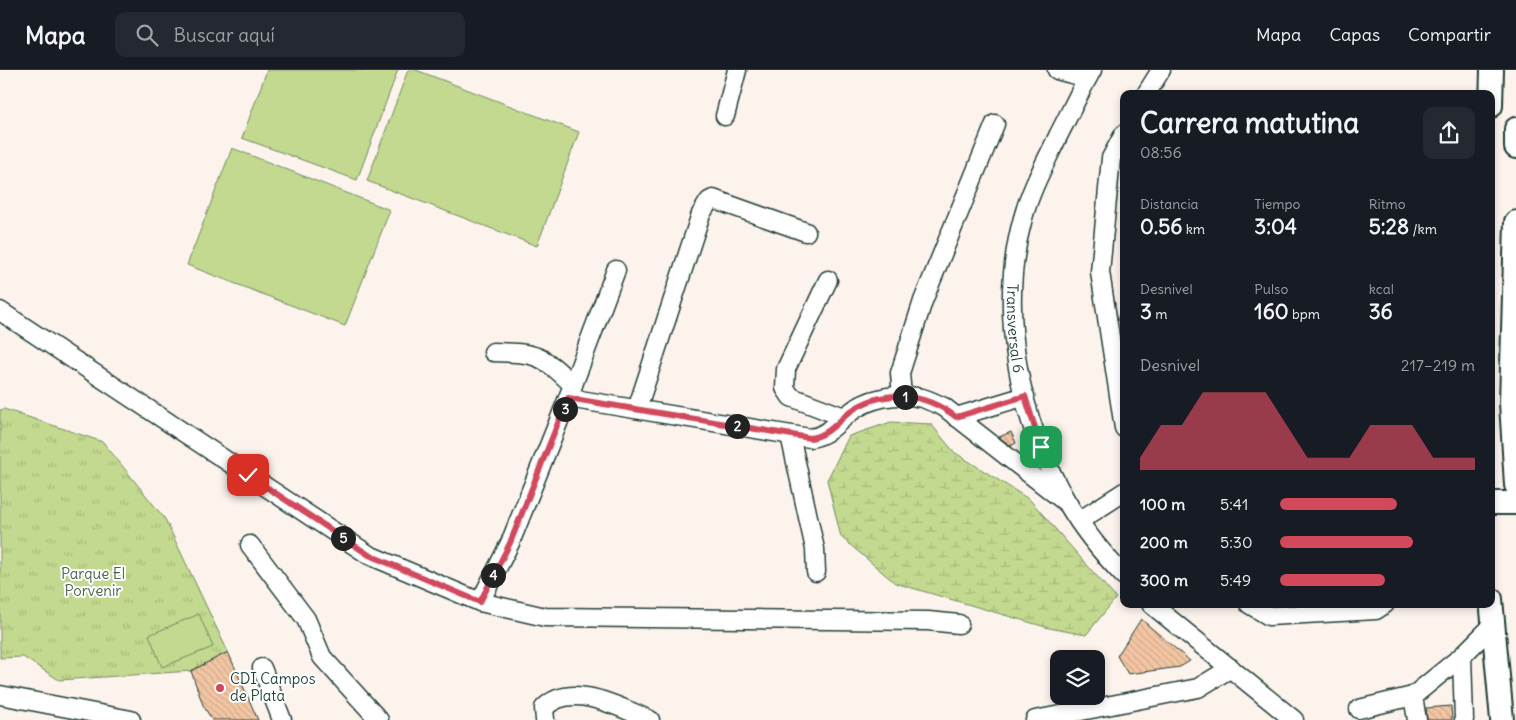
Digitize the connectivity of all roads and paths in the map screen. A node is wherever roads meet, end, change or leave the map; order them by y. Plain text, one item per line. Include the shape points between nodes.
1 (737, 70) edge
2 (1057, 70) edge
3 (1161, 70) edge
4 (1492, 70) edge
5 (1090, 74) edge
6 (1148, 90) edge
7 (1491, 90) edge
8 (725, 116) dead end
9 (995, 124) dead end
10 (1516, 129) edge
11 (1120, 141) edge
12 (1516, 148) edge
13 (1516, 222) edge
14 (806, 232) dead end
15 (616, 270) dead end
16 (828, 280) dead end
17 (1515, 290) edge
18 (0, 311) edge
19 (493, 352) dead end
20 (571, 392) junction
21 (902, 396) junction
22 (1025, 396) junction
23 (1120, 402) edge
24 (638, 409) junction
25 (844, 417) junction
26 (956, 417) junction
27 (790, 435) junction
28 (1516, 485) edge
29 (1120, 495) edge
30 (1516, 502) edge
31 (1495, 503) edge
32 (1068, 504) junction
33 (1079, 521) junction
34 (250, 545) dead end
35 (1120, 571) edge
36 (816, 572) dead end
37 (480, 602) junction
38 (1156, 608) edge
39 (1256, 608) edge
40 (1379, 608) edge
41 (1492, 608) edge
42 (958, 624) dead end
43 (1493, 625) junction
44 (1462, 656) junction
45 (262, 668) dead end
46 (1231, 668) junction
47 (0, 695) edge
48 (1413, 696) junction
49 (1359, 709) dead end
50 (130, 720) edge
51 (282, 720) edge
52 (379, 720) edge
53 (545, 720) edge
54 (650, 720) edge
55 (1035, 720) edge
56 (1294, 720) edge
57 (1417, 720) edge
58 (1464, 720) edge
59 (1502, 720) edge

1 - 8 street
2 - 5 street
3 - 6 street
4 - 7 main road
5 - 22 street, Transversal 6 via 1035,182 1018,237 1013,322
9 - 21 street via 923,301 900,373
10 - 12 main road
11 - 23 street via 1111,158 1100,272
13 - 17 main road
14 - 24 street via 732,205 713,199 709,201 701,214
15 - 20 street
16 - 25 street via 786,369 785,388 791,397
17 - 28 main road via 1511,403
18 - 37 street via 369,555
19 - 20 street via 528,353 550,363
20 - 24 street
20 - 37 street via 510,543
21 - 25 street via 875,399
21 - 26 street via 922,398 944,407
22 - 26 street
22 - 32 street, Transversal 6 via 1048,465
24 - 27 street
25 - 27 street via 819,437
26 - 32 street
27 - 36 street via 815,549
29 - 33 street
30 - 31 main road
32 - 33 street, Transversal 6
33 - 35 street, Transversal 6
34 - 52 street via 306,619 322,657
37 - 42 street via 545,617
38 - 46 street
39 - 40 street via 1269,616
41 - 43 main road
43 - 44 street
43 - 59 main road
44 - 48 street
44 - 58 street
45 - 51 street
46 - 55 street via 1198,688
46 - 56 street
47 - 50 street
48 - 49 street
48 - 57 street
53 - 54 street via 544,708 551,700 573,695 604,702

